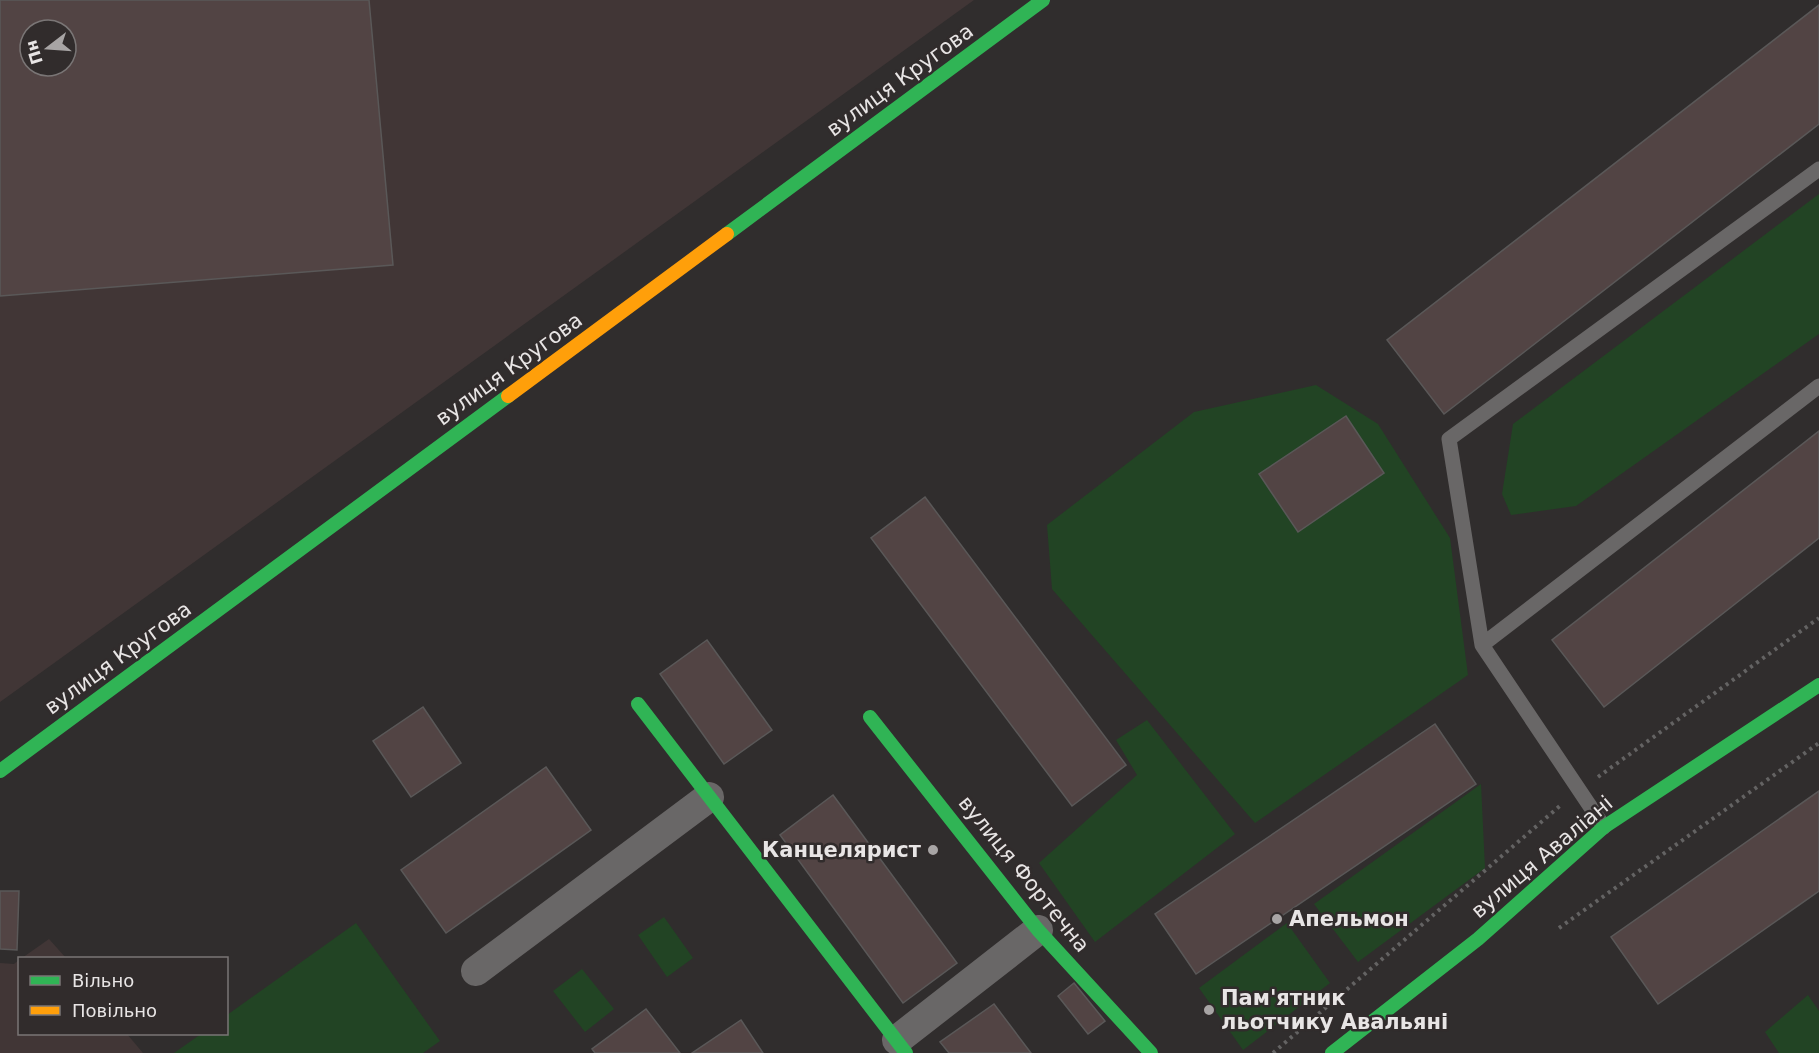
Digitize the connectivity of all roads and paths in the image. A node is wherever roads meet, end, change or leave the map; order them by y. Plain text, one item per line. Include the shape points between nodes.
1 (1043, 0) edge
2 (1819, 169) edge
3 (1819, 386) edge
4 (1819, 618) edge
5 (1482, 645) junction
6 (1819, 685) edge
7 (638, 704) dead end
8 (870, 717) dead end
9 (1819, 743) edge
10 (0, 771) edge
11 (1580, 790) junction
12 (709, 797) junction
13 (1604, 827) junction
14 (1559, 928) dead end
15 (1038, 930) junction
16 (476, 971) dead end
17 (901, 1047) edge
18 (1151, 1053) edge
19 (1273, 1053) edge
20 (1332, 1053) edge

1 - 10 street, вулиця Кругова
2 - 5 lane via 1449,439
3 - 5 lane
4 - 11 path
5 - 11 lane
6 - 13 street, вулиця Аваліані
7 - 12 street
8 - 15 street, вулиця Фортечна
9 - 14 path
11 - 13 lane
11 - 19 path
12 - 16 street
12 - 17 street
13 - 20 street, вулиця Аваліані via 1478,939
15 - 17 street
15 - 18 street, вулиця Фортечна

